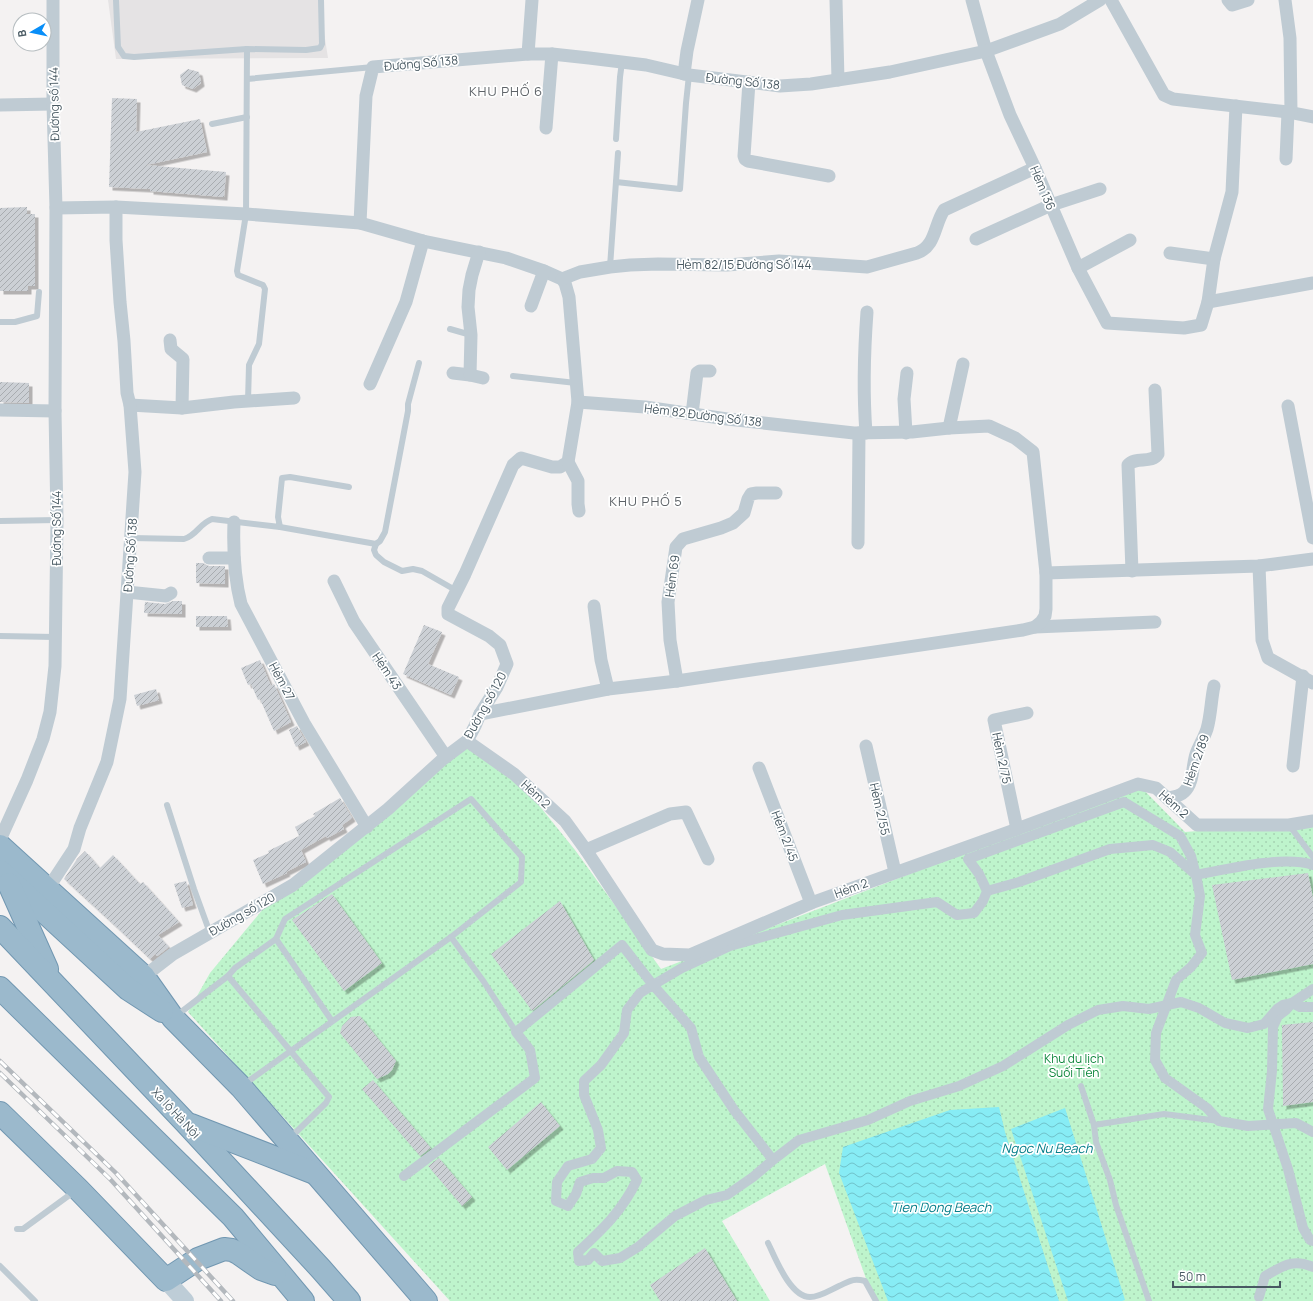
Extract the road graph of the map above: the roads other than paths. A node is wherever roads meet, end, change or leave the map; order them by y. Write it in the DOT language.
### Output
graph roads {
  1 [pos="53,0"];
  2 [pos="116,0"];
  3 [pos="321,0"];
  4 [pos="532,0"];
  5 [pos="698,0"];
  6 [pos="836,0"];
  7 [pos="972,0"];
  8 [pos="1100,0"];
  9 [pos="1111,0"];
  10 [pos="1228,0"];
  11 [pos="1248,0"];
  12 [pos="1285,0"];
  13 [pos="246,50"];
  14 [pos="986,51"];
  15 [pos="528,54"];
  16 [pos="552,54"];
  17 [pos="622,62"];
  18 [pos="373,67"];
  19 [pos="687,75"];
  20 [pos="247,79"];
  21 [pos="838,80"];
  22 [pos="749,82"];
  23 [pos="53,104"];
  24 [pos="0,105"];
  25 [pos="1236,106"];
  26 [pos="1290,112"];
  27 [pos="247,117"];
  28 [pos="1313,117"];
  29 [pos="212,124"];
  30 [pos="546,128"];
  31 [pos="616,139"];
  32 [pos="618,153"];
  33 [pos="1286,159"];
  34 [pos="1035,168"];
  35 [pos="829,176"];
  36 [pos="616,182"];
  37 [pos="1100,189"];
  38 [pos="116,206"];
  39 [pos="1050,206"];
  40 [pos="56,208"];
  41 [pos="246,214"];
  42 [pos="360,224"];
  43 [pos="976,240"];
  44 [pos="1130,240"];
  45 [pos="423,242"];
  46 [pos="479,252"];
  47 [pos="1170,253"];
  48 [pos="1214,259"];
  49 [pos="610,267"];
  50 [pos="1078,268"];
  51 [pos="544,271"];
  52 [pos="562,280"];
  53 [pos="1313,283"];
  54 [pos="39,292"];
  55 [pos="1208,302"];
  56 [pos="531,306"];
  57 [pos="867,312"];
  58 [pos="0,322"];
  59 [pos="450,329"];
  60 [pos="472,335"];
  61 [pos="170,340"];
  62 [pos="419,363"];
  63 [pos="963,364"];
  64 [pos="710,370"];
  65 [pos="453,372"];
  66 [pos="907,373"];
  67 [pos="470,375"];
  68 [pos="513,376"];
  69 [pos="483,378"];
  70 [pos="576,383"];
  71 [pos="370,384"];
  72 [pos="1155,390"];
  73 [pos="294,398"];
  74 [pos="248,401"];
  75 [pos="578,402"];
  76 [pos="130,406"];
  77 [pos="1288,406"];
  78 [pos="182,408"];
  79 [pos="0,410"];
  80 [pos="55,411"];
  81 [pos="692,414"];
  82 [pos="949,428"];
  83 [pos="906,432"];
  84 [pos="862,433"];
  85 [pos="568,462"];
  86 [pos="349,487"];
  87 [pos="776,493"];
  88 [pos="579,511"];
  89 [pos="57,520"];
  90 [pos="0,521"];
  91 [pos="234,522"];
  92 [pos="280,527"];
  93 [pos="131,538"];
  94 [pos="1313,538"];
  95 [pos="858,543"];
  96 [pos="376,544"];
  97 [pos="209,558"];
  98 [pos="234,558"];
  99 [pos="1313,559"];
  100 [pos="1259,566"];
  101 [pos="1132,571"];
  102 [pos="1046,573"];
  103 [pos="334,581"];
  104 [pos="457,591"];
  105 [pos="127,592"];
  106 [pos="171,593"];
  107 [pos="594,606"];
  108 [pos="1155,622"];
  109 [pos="1035,627"];
  110 [pos="0,636"];
  111 [pos="55,637"];
  112 [pos="1308,680"];
  113 [pos="677,681"];
  114 [pos="1214,686"];
  115 [pos="608,689"];
  116 [pos="1027,713"];
  117 [pos="480,714"];
  118 [pos="467,740"];
  119 [pos="866,746"];
  120 [pos="446,757"];
  121 [pos="1293,766"];
  122 [pos="759,768"];
  123 [pos="1167,798"];
  124 [pos="167,805"];
  125 [pos="1313,821"];
  126 [pos="1290,825"];
  127 [pos="367,827"];
  128 [pos="1018,829"];
  129 [pos="0,837"];
  130 [pos="0,846"];
  131 [pos="586,850"];
  132 [pos="1313,857"];
  133 [pos="708,859"];
  134 [pos="1313,866"];
  135 [pos="895,872"];
  136 [pos="3,873"];
  137 [pos="1196,875"];
  138 [pos="987,890"];
  139 [pos="42,897"];
  140 [pos="811,903"];
  141 [pos="0,927"];
  142 [pos="210,933"];
  143 [pos="451,937"];
  144 [pos="276,939"];
  145 [pos="228,976"];
  146 [pos="136,983"];
  147 [pos="54,985"];
  148 [pos="653,985"];
  149 [pos="0,988"];
  150 [pos="1313,989"];
  151 [pos="0,1003"];
  152 [pos="1292,1003"];
  153 [pos="1166,1006"];
  154 [pos="1313,1007"];
  155 [pos="29,1017"];
  156 [pos="173,1018"];
  157 [pos="332,1021"];
  158 [pos="516,1032"];
  159 [pos="291,1051"];
  160 [pos="1081,1086"];
  161 [pos="240,1087"];
  162 [pos="0,1113"];
  163 [pos="1219,1121"];
  164 [pos="186,1123"];
  165 [pos="1094,1125"];
  166 [pos="1274,1125"];
  167 [pos="1313,1132"];
  168 [pos="287,1141"];
  169 [pos="773,1160"];
  170 [pos="314,1173"];
  171 [pos="404,1176"];
  172 [pos="78,1189"];
  173 [pos="17,1229"];
  174 [pos="1313,1241"];
  175 [pos="768,1242"];
  176 [pos="0,1266"];
  177 [pos="1313,1266"];
  178 [pos="282,1276"];
  179 [pos="166,1280"];
  180 [pos="1259,1297"];
  181 [pos="35,1301"];
  182 [pos="185,1301"];
  183 [pos="304,1301"];
  184 [pos="349,1301"];
  185 [pos="426,1301"];
  186 [pos="876,1301"];
  187 [pos="1149,1301"];
  1 -- 23 [label="street, Đường số 144"];
  2 -- 13 [label="lane"];
  3 -- 13 [label="lane"];
  4 -- 15 [label="street"];
  5 -- 19 [label="street"];
  6 -- 21 [label="street"];
  7 -- 14 [label="street, Hẻm 136"];
  8 -- 14 [label="street, Đường Số 138"];
  9 -- 25 [label="street"];
  10 -- 11 [label="street"];
  12 -- 26 [label="street"];
  13 -- 20 [label="lane"];
  14 -- 21 [label="street, Đường Số 138"];
  14 -- 34 [label="street, Hẻm 136"];
  15 -- 16 [label="street, Đường Số 138"];
  15 -- 18 [label="street, Đường Số 138"];
  16 -- 17 [label="street, Đường Số 138"];
  16 -- 30 [label="street"];
  17 -- 19 [label="street, Đường Số 138"];
  17 -- 31 [label="lane"];
  18 -- 20 [label="lane, Đường Số 138"];
  18 -- 42 [label="street, Đường Số 138"];
  19 -- 22 [label="street, Đường Số 138"];
  19 -- 36 [label="lane"];
  20 -- 27 [label="lane"];
  21 -- 22 [label="street, Đường Số 138"];
  22 -- 35 [label="street"];
  23 -- 24 [label="street"];
  23 -- 40 [label="street, Đường số 144"];
  25 -- 26 [label="street"];
  25 -- 48 [label="street"];
  26 -- 28 [label="street"];
  26 -- 33 [label="street"];
  27 -- 29 [label="lane"];
  27 -- 41 [label="lane"];
  32 -- 36 [label="lane"];
  34 -- 39 [label="street, Hẻm 136"];
  34 -- 49 [label="street, Hẻm 82/15 Đường Số 144"];
  36 -- 49 [label="lane"];
  37 -- 39 [label="street"];
  38 -- 40 [label="street"];
  38 -- 41 [label="street"];
  38 -- 76 [label="street, Đường Số 138"];
  39 -- 43 [label="street"];
  39 -- 50 [label="street, Hẻm 136"];
  40 -- 80 [label="street, Đường Số 144"];
  41 -- 42 [label="street"];
  41 -- 74 [label="lane"];
  42 -- 45 [label="street"];
  44 -- 50 [label="street"];
  45 -- 46 [label="street"];
  45 -- 71 [label="street"];
  46 -- 51 [label="street"];
  46 -- 60 [label="street"];
  47 -- 48 [label="street"];
  48 -- 55 [label="street"];
  49 -- 52 [label="street, Hẻm 82/15 Đường Số 144"];
  50 -- 55 [label="street, Hẻm 136"];
  51 -- 52 [label="street"];
  51 -- 56 [label="street"];
  52 -- 70 [label="street"];
  53 -- 55 [label="street"];
  54 -- 58 [label="lane"];
  57 -- 84 [label="street"];
  59 -- 60 [label="lane"];
  60 -- 67 [label="street"];
  61 -- 78 [label="street"];
  62 -- 96 [label="lane"];
  63 -- 82 [label="street"];
  64 -- 81 [label="street"];
  65 -- 67 [label="street"];
  66 -- 83 [label="street"];
  67 -- 69 [label="street"];
  68 -- 70 [label="lane"];
  70 -- 75 [label="street"];
  72 -- 101 [label="street"];
  73 -- 74 [label="street"];
  74 -- 78 [label="street"];
  75 -- 81 [label="street, Hẻm 82 Đường Số 138"];
  75 -- 85 [label="street"];
  76 -- 78 [label="street"];
  76 -- 93 [label="street, Đường Số 138"];
  77 -- 94 [label="street"];
  79 -- 80 [label="street"];
  80 -- 89 [label="street, Đường Số 144"];
  81 -- 84 [label="street, Hẻm 82 Đường Số 138"];
  82 -- 83 [label="street, Hẻm 82 Đường Số 138"];
  82 -- 102 [label="street, Hẻm 82 Đường Số 138"];
  83 -- 84 [label="street, Hẻm 82 Đường Số 138"];
  84 -- 95 [label="street"];
  85 -- 88 [label="street"];
  85 -- 104 [label="street, Đường số 120"];
  86 -- 92 [label="lane"];
  87 -- 113 [label="street, Hẻm 69"];
  89 -- 90 [label="lane"];
  89 -- 111 [label="street, Đường Số 144"];
  91 -- 92 [label="lane"];
  91 -- 93 [label="lane"];
  91 -- 98 [label="street, Hẻm 27"];
  92 -- 96 [label="lane"];
  93 -- 105 [label="street, Đường Số 138"];
  96 -- 104 [label="lane"];
  97 -- 98 [label="street"];
  98 -- 127 [label="street, Hẻm 27"];
  99 -- 100 [label="street"];
  100 -- 101 [label="street"];
  100 -- 112 [label="street"];
  101 -- 102 [label="street"];
  102 -- 109 [label="street, Hẻm 82 Đường Số 138"];
  103 -- 120 [label="street, Hẻm 43"];
  104 -- 117 [label="street, Đường số 120"];
  105 -- 106 [label="street"];
  105 -- 139 [label="street, Đường Số 138"];
  107 -- 115 [label="street"];
  108 -- 109 [label="street"];
  109 -- 113 [label="street"];
  110 -- 111 [label="lane"];
  111 -- 129 [label="street, Đường Số 144"];
  112 -- 121 [label="street"];
  113 -- 115 [label="street"];
  114 -- 123 [label="street, Hẻm 2/89"];
  115 -- 117 [label="street"];
  116 -- 128 [label="street, Hẻm 2/75"];
  117 -- 118 [label="street, Đường số 120"];
  118 -- 120 [label="street, Đường số 120"];
  118 -- 131 [label="street, Hẻm 2"];
  119 -- 135 [label="street, Hẻm 2/55"];
  120 -- 127 [label="street, Đường số 120"];
  122 -- 140 [label="street, Hẻm 2/45"];
  123 -- 126 [label="street, Hẻm 2"];
  123 -- 128 [label="street, Hẻm 2"];
  124 -- 142 [label="lane"];
  125 -- 126 [label="street, Hẻm 2"];
  126 -- 132 [label="lane"];
  127 -- 142 [label="street, Đường số 120"];
  128 -- 135 [label="street, Hẻm 2"];
  130 -- 139 [label="highway"];
  131 -- 133 [label="street"];
  131 -- 140 [label="street, Hẻm 2"];
  134 -- 137 [label="street"];
  135 -- 140 [label="street, Hẻm 2"];
  136 -- 139 [label="highway"];
  136 -- 147 [label="highway"];
  137 -- 138 [label="street"];
  137 -- 138 [label="street"];
  137 -- 153 [label="street"];
  138 -- 148 [label="street"];
  139 -- 146 [label="highway"];
  141 -- 147 [label="highway, Xa lộ Hà Nội"];
  142 -- 146 [label="street, Đường số 120"];
  143 -- 144 [label="lane"];
  143 -- 157 [label="lane"];
  143 -- 158 [label="lane"];
  144 -- 145 [label="lane"];
  144 -- 157 [label="lane"];
  145 -- 156 [label="lane"];
  145 -- 159 [label="lane"];
  146 -- 156 [label="highway"];
  147 -- 164 [label="highway, Xa lộ Hà Nội"];
  148 -- 158 [label="street"];
  148 -- 169 [label="street"];
  148 -- 169 [label="street"];
  149 -- 155 [label="highway"];
  150 -- 152 [label="street"];
  151 -- 155 [label="highway"];
  152 -- 153 [label="street"];
  152 -- 154 [label="street"];
  152 -- 166 [label="street"];
  153 -- 163 [label="street"];
  153 -- 169 [label="street"];
  155 -- 178 [label="highway"];
  156 -- 161 [label="highway"];
  157 -- 159 [label="lane"];
  158 -- 171 [label="street"];
  159 -- 161 [label="lane"];
  159 -- 168 [label="lane"];
  160 -- 165 [label="lane"];
  161 -- 168 [label="highway"];
  162 -- 172 [label="highway"];
  163 -- 165 [label="lane"];
  163 -- 166 [label="street"];
  164 -- 170 [label="highway"];
  164 -- 184 [label="highway, Xa lộ Hà Nội"];
  165 -- 187 [label="lane"];
  166 -- 167 [label="street"];
  166 -- 174 [label="street"];
  168 -- 170 [label="highway"];
  170 -- 185 [label="highway"];
  172 -- 173 [label="lane"];
  172 -- 179 [label="highway"];
  175 -- 186 [label="lane"];
  176 -- 181 [label="lane"];
  177 -- 180 [label="street"];
  178 -- 179 [label="highway"];
  178 -- 183 [label="highway"];
  179 -- 182 [label="main road"];
}
